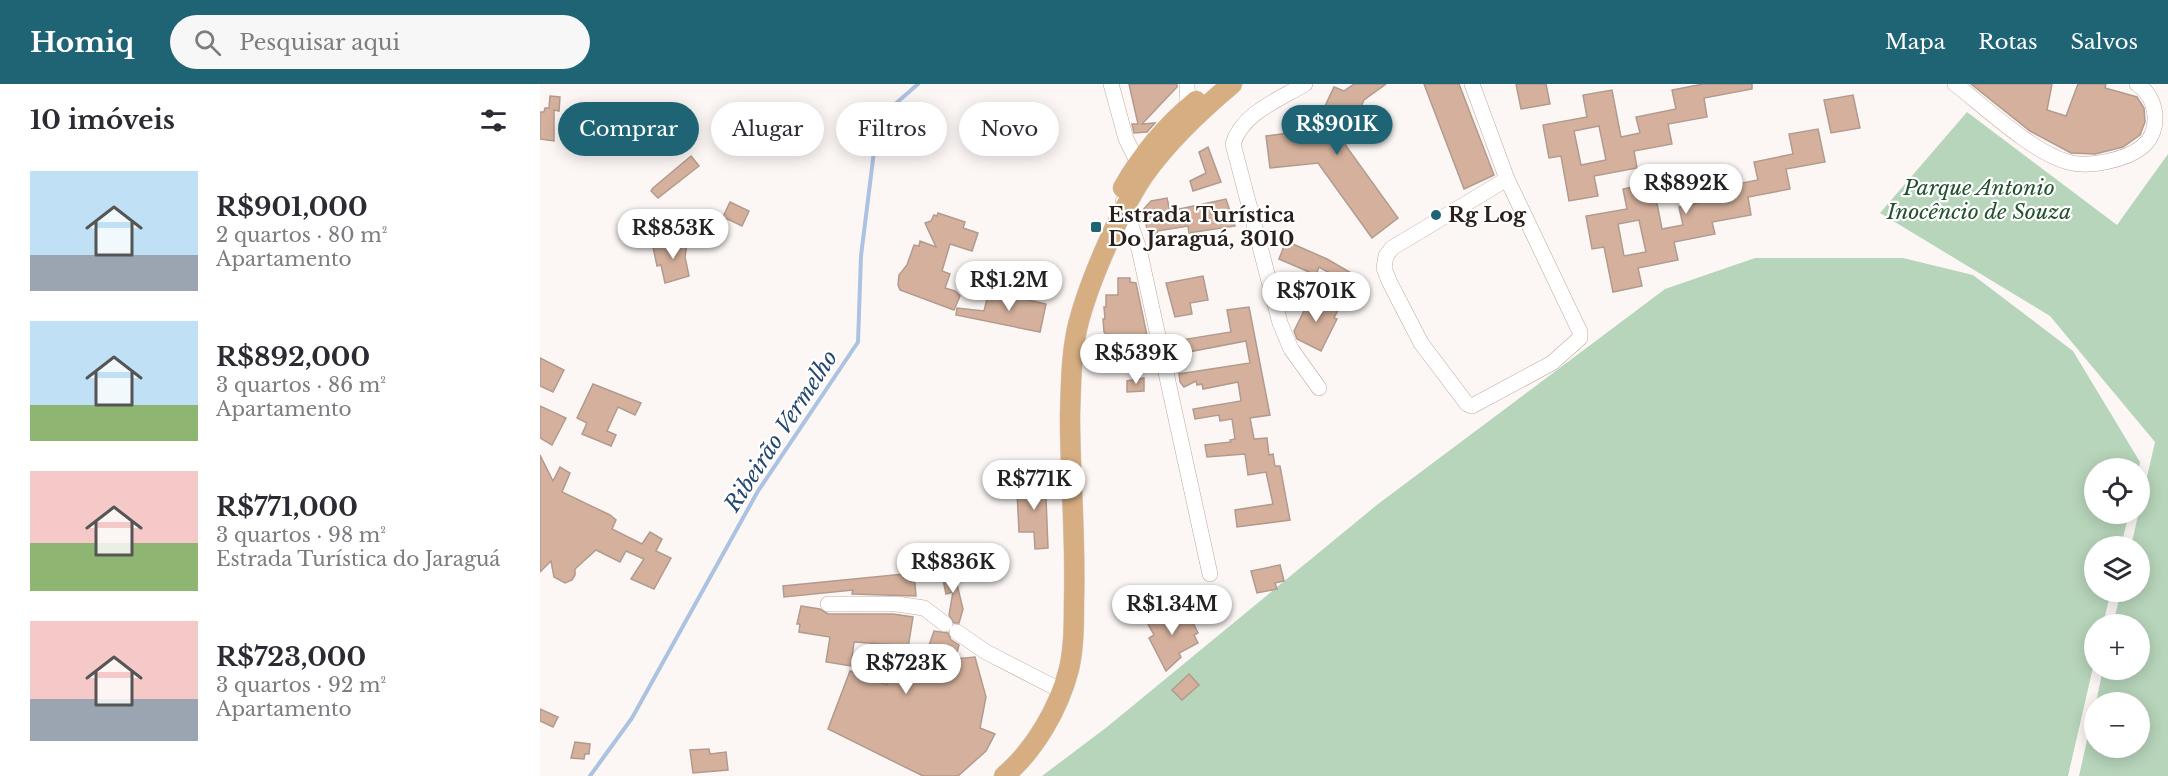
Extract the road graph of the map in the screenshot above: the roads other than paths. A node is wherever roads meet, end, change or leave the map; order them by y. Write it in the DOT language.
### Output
graph roads {
  1 [pos="1111,84"];
  2 [pos="1187,84"];
  3 [pos="1216,84"];
  4 [pos="1232,84"];
  5 [pos="1305,84"];
  6 [pos="1472,84"];
  7 [pos="1955,84"];
  8 [pos="2138,84"];
  9 [pos="1188,107"];
  10 [pos="1141,169"];
  11 [pos="1507,179"];
  12 [pos="1123,202"];
  13 [pos="1319,388"];
  14 [pos="1210,574"];
  15 [pos="828,604"];
  16 [pos="1062,691"];
  17 [pos="1004,776"];
  1 -- 10 [label="street"];
  2 -- 9 [label="street"];
  3 -- 9 [label="main road"];
  4 -- 10 [label="main road"];
  5 -- 13 [label="street"];
  6 -- 11 [label="street"];
  7 -- 8 [label="street"];
  9 -- 10 [label="main road"];
  10 -- 12 [label="main road"];
  11 -- 11 [label="street"];
  12 -- 14 [label="street"];
  12 -- 16 [label="main road"];
  15 -- 16 [label="street"];
  16 -- 17 [label="main road"];
}
